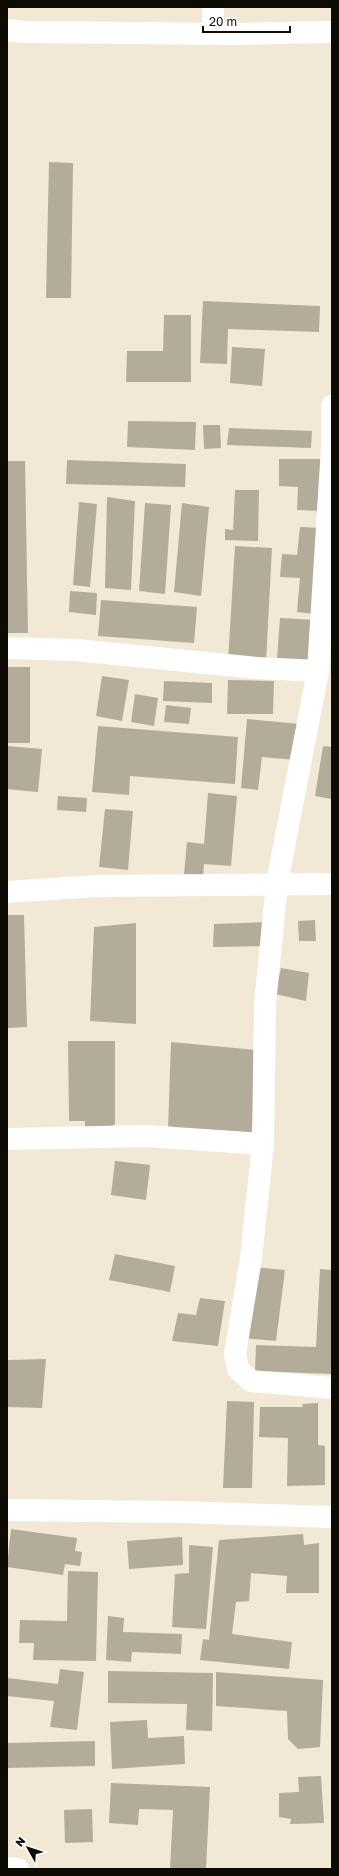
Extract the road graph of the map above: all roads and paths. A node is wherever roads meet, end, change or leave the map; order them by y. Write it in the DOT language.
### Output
graph roads {
  1 [pos="213,7"];
  2 [pos="7,30"];
  3 [pos="332,32"];
  4 [pos="213,33"];
  5 [pos="332,406"];
  6 [pos="7,648"];
  7 [pos="318,671"];
  8 [pos="277,883"];
  9 [pos="332,884"];
  10 [pos="7,892"];
  11 [pos="7,1139"];
  12 [pos="263,1144"];
  13 [pos="332,1388"];
  14 [pos="7,1510"];
  15 [pos="332,1517"];
  16 [pos="7,1868"];
  17 [pos="18,1869"];
  1 -- 4 [label="street"];
  2 -- 4 [label="street"];
  3 -- 4 [label="street"];
  5 -- 7 [label="street"];
  6 -- 7 [label="street"];
  7 -- 8 [label="street"];
  8 -- 9 [label="street"];
  8 -- 10 [label="street"];
  8 -- 12 [label="street"];
  11 -- 12 [label="street"];
  12 -- 13 [label="street"];
  14 -- 15 [label="street"];
  16 -- 17 [label="street"];
}
